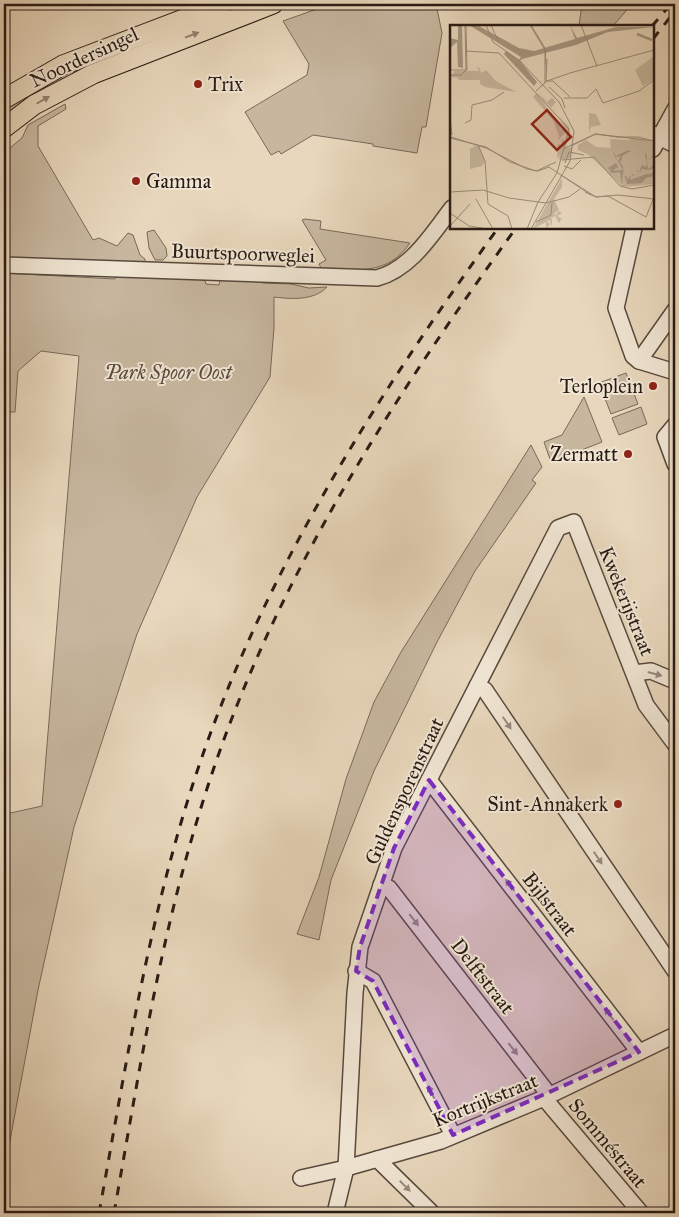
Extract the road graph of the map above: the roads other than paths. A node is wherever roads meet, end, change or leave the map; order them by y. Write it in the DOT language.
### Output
graph roads {
  1 [pos="223,4"];
  2 [pos="273,4"];
  3 [pos="4,99"];
  4 [pos="675,109"];
  5 [pos="4,128"];
  6 [pos="655,140"];
  7 [pos="675,144"];
  8 [pos="450,210"];
  9 [pos="634,229"];
  10 [pos="4,265"];
  11 [pos="675,310"];
  12 [pos="640,361"];
  13 [pos="675,372"];
  14 [pos="675,425"];
  15 [pos="675,464"];
  16 [pos="574,522"];
  17 [pos="634,673"];
  18 [pos="675,681"];
  19 [pos="477,686"];
  20 [pos="675,744"];
  21 [pos="429,780"];
  22 [pos="381,885"];
  23 [pos="356,971"];
  24 [pos="675,971"];
  25 [pos="675,1035"];
  26 [pos="639,1052"];
  27 [pos="547,1097"];
  28 [pos="453,1135"];
  29 [pos="377,1159"];
  30 [pos="346,1168"];
  31 [pos="301,1178"];
  32 [pos="335,1213"];
  33 [pos="432,1213"];
  34 [pos="641,1213"];
  1 -- 3 [label="main road, Noordersingel"];
  5 -- 2 [label="main road, Noordersingel, one-way"];
  4 -- 6 [label="street"];
  6 -- 7 [label="street"];
  8 -- 10 [label="street, Buurtspoorweglei"];
  9 -- 12 [label="street"];
  11 -- 12 [label="street"];
  12 -- 13 [label="street"];
  14 -- 15 [label="street"];
  16 -- 17 [label="street, Kwekerijstraat"];
  16 -- 19 [label="street, Guldensporenstraat"];
  17 -- 18 [label="street, one-way"];
  17 -- 20 [label="street, Kwekerijstraat"];
  19 -- 21 [label="street, Guldensporenstraat"];
  19 -- 24 [label="street, one-way"];
  21 -- 22 [label="street, Guldensporenstraat"];
  26 -- 21 [label="street, Bijlstraat, one-way"];
  22 -- 23 [label="street, Guldensporenstraat"];
  22 -- 27 [label="street, Delftstraat, one-way"];
  28 -- 23 [label="street, one-way"];
  23 -- 30 [label="street, Guldensporenstraat"];
  25 -- 26 [label="street, Kortrijkstraat"];
  26 -- 27 [label="street, Kortrijkstraat"];
  27 -- 28 [label="street, Kortrijkstraat"];
  27 -- 34 [label="street, Somméstraat"];
  28 -- 29 [label="street, Kortrijkstraat"];
  29 -- 30 [label="street, Kortrijkstraat"];
  29 -- 33 [label="street, one-way"];
  30 -- 31 [label="street, Kortrijkstraat"];
  30 -- 32 [label="street, Guldensporenstraat"];
}
